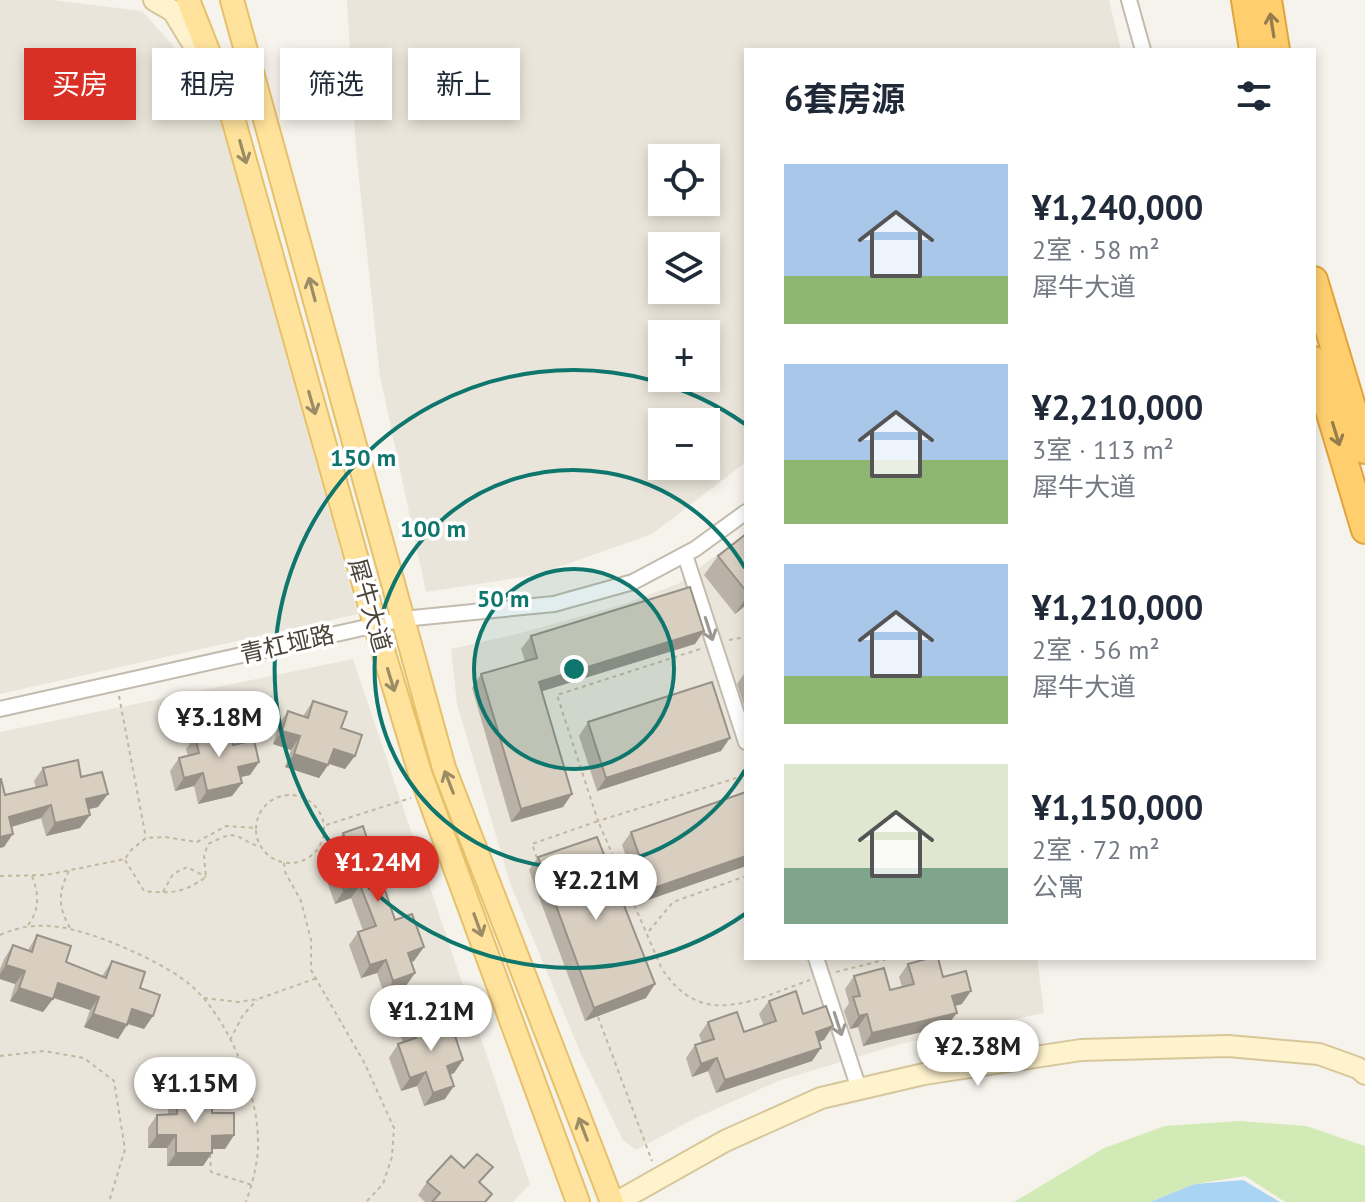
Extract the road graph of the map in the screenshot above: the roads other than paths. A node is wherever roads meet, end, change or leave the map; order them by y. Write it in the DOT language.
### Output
graph roads {
  1 [pos="154,0"];
  2 [pos="188,0"];
  3 [pos="232,0"];
  4 [pos="247,0"];
  5 [pos="1129,0"];
  6 [pos="1245,0"];
  7 [pos="1268,0"];
  8 [pos="195,48"];
  9 [pos="207,48"];
  10 [pos="245,48"];
  11 [pos="247,48"];
  12 [pos="1142,48"];
  13 [pos="1253,48"];
  14 [pos="1276,48"];
  15 [pos="264,116"];
  16 [pos="233,120"];
  17 [pos="1316,287"];
  18 [pos="1316,367"];
  19 [pos="1365,450"];
  20 [pos="744,513"];
  21 [pos="1365,530"];
  22 [pos="685,555"];
  23 [pos="403,619"];
  24 [pos="375,624"];
  25 [pos="0,709"];
  26 [pos="744,736"];
  27 [pos="817,960"];
  28 [pos="1365,1074"];
  29 [pos="859,1089"];
  30 [pos="578,1202"];
  31 [pos="614,1202"];
  1 -- 8 [label="street"];
  2 -- 9 [label="main road, 犀牛大道"];
  3 -- 10 [label="main road, 犀牛大道"];
  4 -- 11 [label="main road"];
  5 -- 12 [label="street"];
  6 -- 13 [label="highway"];
  14 -- 7 [label="highway, one-way"];
  23 -- 15 [label="main road, 犀牛大道, one-way"];
  16 -- 24 [label="main road, 犀牛大道, one-way"];
  17 -- 19 [label="highway"];
  18 -- 21 [label="highway, one-way"];
  20 -- 22 [label="street, 青杠垭路"];
  22 -- 23 [label="street, 青杠垭路"];
  22 -- 26 [label="street, one-way"];
  23 -- 24 [label="street, 青杠垭路"];
  31 -- 23 [label="main road, 犀牛大道, one-way"];
  24 -- 25 [label="street, 青杠垭路"];
  24 -- 30 [label="main road, 犀牛大道, one-way"];
  27 -- 29 [label="street, one-way"];
  28 -- 29 [label="street"];
  29 -- 31 [label="street"];
}
